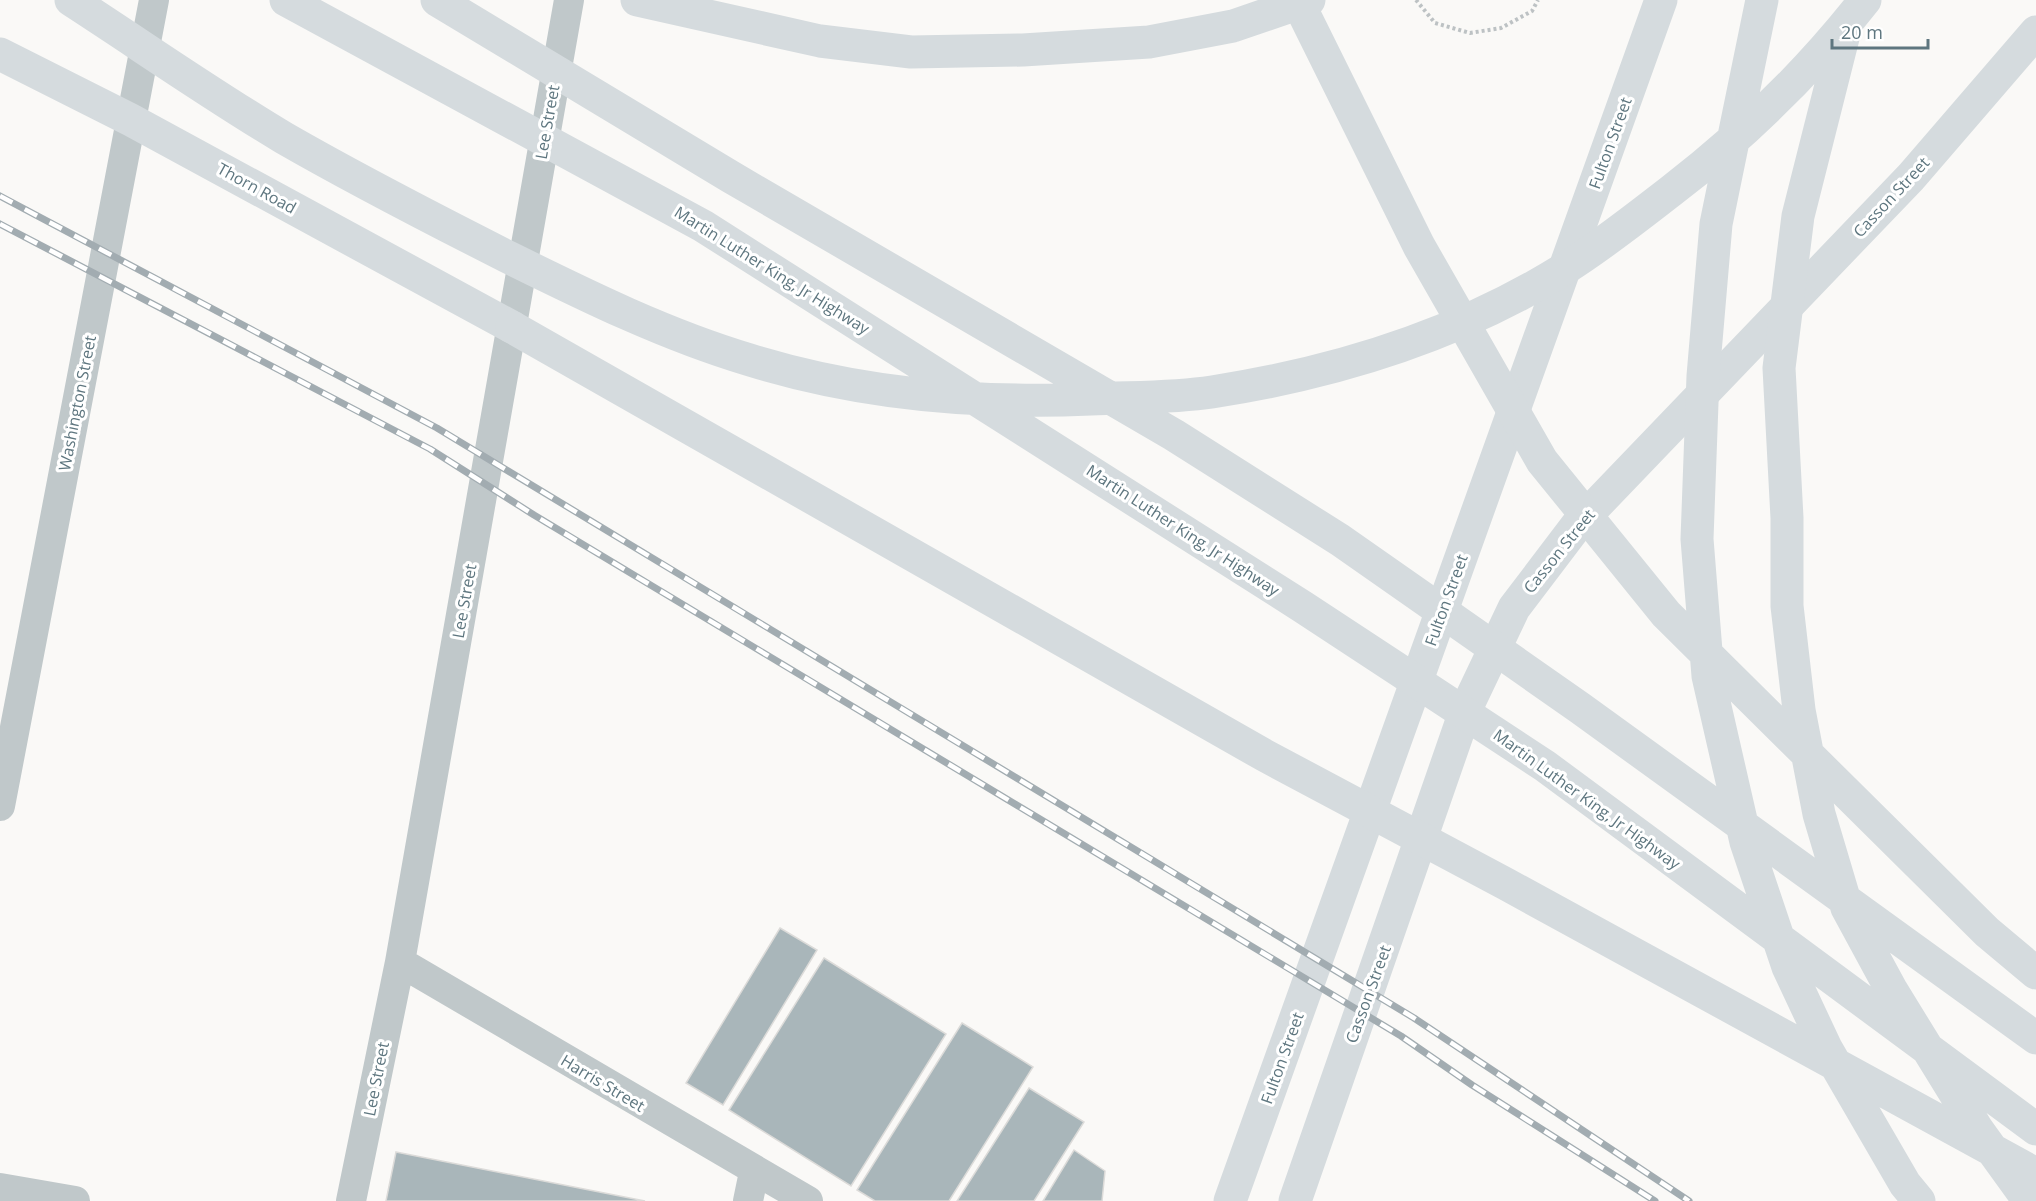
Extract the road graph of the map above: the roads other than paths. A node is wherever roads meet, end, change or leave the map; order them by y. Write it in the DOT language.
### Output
graph roads {
  1 [pos="71,0"];
  2 [pos="153,0"];
  3 [pos="286,0"];
  4 [pos="437,0"];
  5 [pos="568,0"];
  6 [pos="637,0"];
  7 [pos="1297,0"];
  8 [pos="1309,0"];
  9 [pos="1661,0"];
  10 [pos="1762,0"];
  11 [pos="1853,0"];
  12 [pos="1865,0"];
  13 [pos="2036,32"];
  14 [pos="0,54"];
  15 [pos="131,120"];
  16 [pos="512,327"];
  17 [pos="10,700"];
  18 [pos="0,806"];
  19 [pos="400,962"];
  20 [pos="2036,973"];
  21 [pos="2036,1038"];
  22 [pos="2036,1129"];
  23 [pos="754,1172"];
  24 [pos="2036,1174"];
  25 [pos="0,1188"];
  26 [pos="75,1201"];
  27 [pos="351,1201"];
  28 [pos="748,1201"];
  29 [pos="808,1201"];
  30 [pos="1230,1201"];
  31 [pos="1295,1201"];
  32 [pos="1918,1201"];
  33 [pos="2029,1201"];
  1 -- 12 [label="main road"];
  2 -- 15 [label="street, Washington Street"];
  3 -- 22 [label="main road, Martin Luther King, Jr Highway"];
  4 -- 21 [label="main road"];
  5 -- 16 [label="street, Lee Street"];
  6 -- 8 [label="main road"];
  7 -- 20 [label="main road"];
  9 -- 30 [label="main road, Fulton Street"];
  10 -- 32 [label="main road"];
  11 -- 33 [label="main road"];
  13 -- 31 [label="main road, Casson Street"];
  14 -- 15 [label="main road, Thorn Road"];
  15 -- 16 [label="main road, Thorn Road"];
  15 -- 17 [label="street, Washington Street"];
  16 -- 19 [label="street, Lee Street"];
  16 -- 24 [label="main road, Thorn Road"];
  17 -- 18 [label="street, Washington Street"];
  19 -- 23 [label="street, Harris Street"];
  19 -- 27 [label="street, Lee Street"];
  23 -- 28 [label="street"];
  23 -- 29 [label="street, Harris Street"];
  25 -- 26 [label="street"];
}
